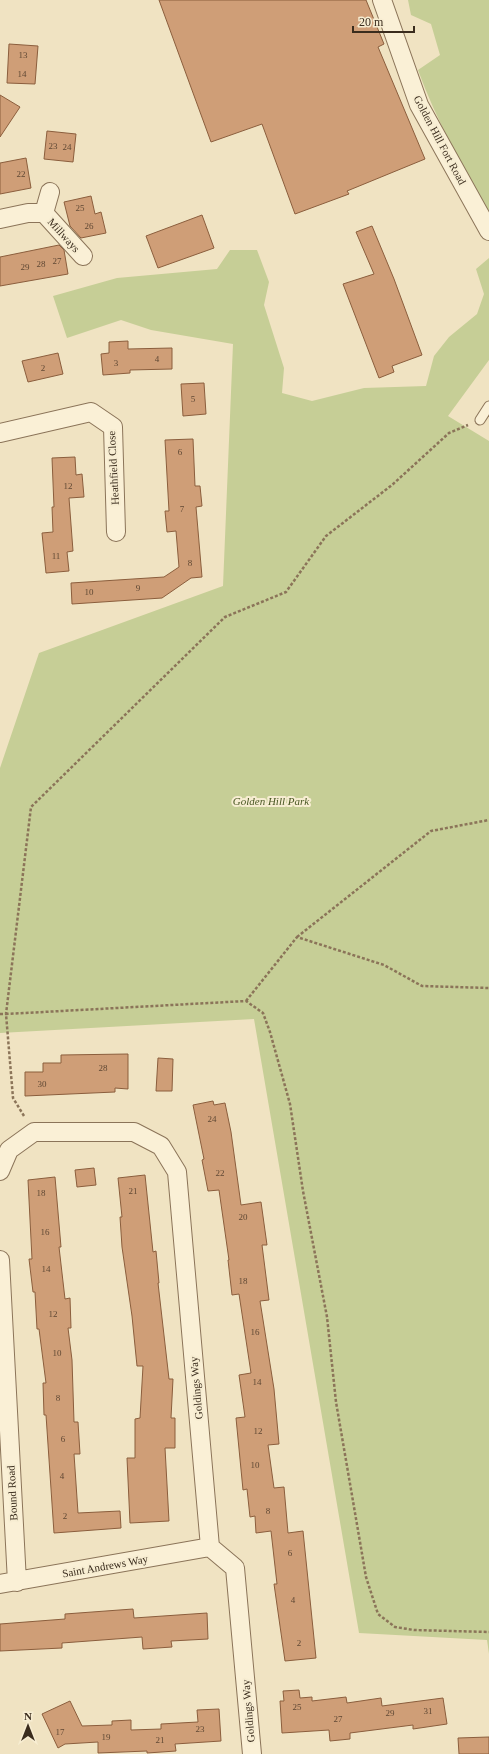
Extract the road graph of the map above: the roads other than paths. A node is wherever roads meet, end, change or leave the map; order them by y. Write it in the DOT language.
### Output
graph roads {
  1 [pos="382,0"];
  2 [pos="50,192"];
  3 [pos="44,213"];
  4 [pos="0,219"];
  5 [pos="489,231"];
  6 [pos="83,256"];
  7 [pos="489,406"];
  8 [pos="480,420"];
  9 [pos="0,433"];
  10 [pos="116,532"];
  11 [pos="0,1171"];
  12 [pos="0,1260"];
  13 [pos="210,1547"];
  14 [pos="8,1583"];
  15 [pos="252,1754"];
  1 -- 5 [label="street, Golden Hill Fort Road"];
  2 -- 3 [label="street, Millways"];
  3 -- 4 [label="street, Millways"];
  3 -- 6 [label="street, Millways"];
  7 -- 8 [label="lane"];
  9 -- 10 [label="street, Heathfield Close"];
  11 -- 13 [label="street, Goldings Way"];
  12 -- 14 [label="street, Bound Road"];
  13 -- 14 [label="street, Saint Andrews Way"];
  13 -- 15 [label="street, Goldings Way"];
}
